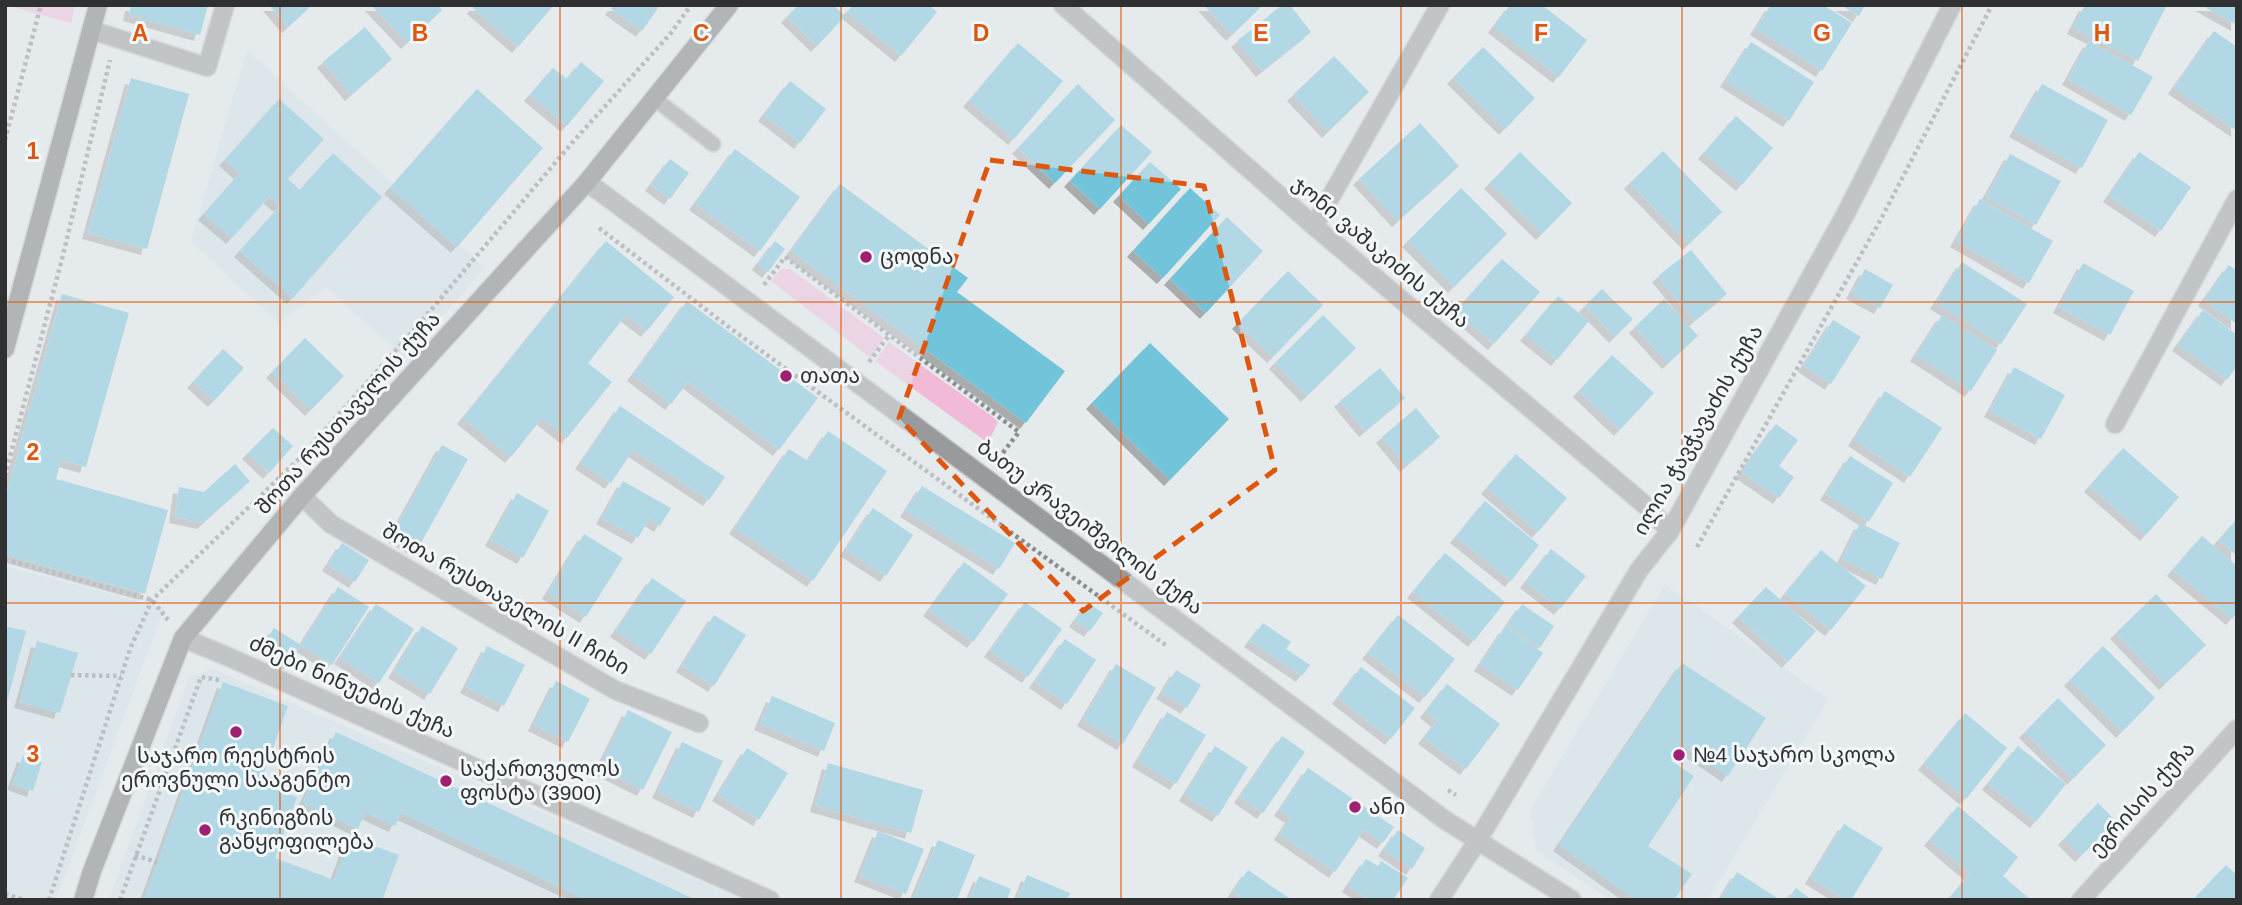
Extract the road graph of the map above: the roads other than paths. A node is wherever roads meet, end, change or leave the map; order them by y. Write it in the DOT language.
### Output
graph roads {
  1 [pos="98,5"];
  2 [pos="226,5"];
  3 [pos="729,5"];
  4 [pos="1063,5"];
  5 [pos="1440,5"];
  6 [pos="1952,5"];
  7 [pos="91,30"];
  8 [pos="655,99"];
  9 [pos="713,144"];
  10 [pos="587,182"];
  11 [pos="2237,199"];
  12 [pos="1314,226"];
  13 [pos="5,349"];
  14 [pos="2115,424"];
  15 [pos="302,496"];
  16 [pos="1670,531"];
  17 [pos="183,638"];
  18 [pos="699,723"];
  19 [pos="2237,729"];
  20 [pos="1478,840"];
  21 [pos="83,900"];
  22 [pos="770,900"];
  23 [pos="1439,900"];
  24 [pos="1572,900"];
  25 [pos="2081,900"];
  1 -- 7 [label="main road"];
  2 -- 7 [label="street"];
  3 -- 8 [label="main road, შოთა რუსთაველის ქუჩა"];
  4 -- 12 [label="street, ჯონი ვაშაკიძის ქუჩა"];
  5 -- 12 [label="street"];
  6 -- 16 [label="street, ილია ჭავჭავაძის ქუჩა"];
  7 -- 13 [label="main road"];
  8 -- 9 [label="lane"];
  8 -- 10 [label="main road, შოთა რუსთაველის ქუჩა"];
  10 -- 15 [label="main road, შოთა რუსთაველის ქუჩა"];
  10 -- 20 [label="street, ბათუ კრავეიშვილის ქუჩა"];
  11 -- 14 [label="street"];
  12 -- 16 [label="street, ჯონი ვაშაკიძის ქუჩა"];
  15 -- 17 [label="main road, შოთა რუსთაველის ქუჩა"];
  15 -- 18 [label="street, შოთა რუსთაველის II ჩიხი"];
  16 -- 20 [label="street, ილია ჭავჭავაძის ქუჩა"];
  17 -- 21 [label="main road, შოთა რუსთაველის ქუჩა"];
  17 -- 22 [label="street, ძმები ნინუების ქუჩა"];
  19 -- 25 [label="street, ეგრისის ქუჩა"];
  20 -- 23 [label="street, ილია ჭავჭავაძის ქუჩა"];
  20 -- 24 [label="street, ბათუ კრავეიშვილის ქუჩა"];
}
